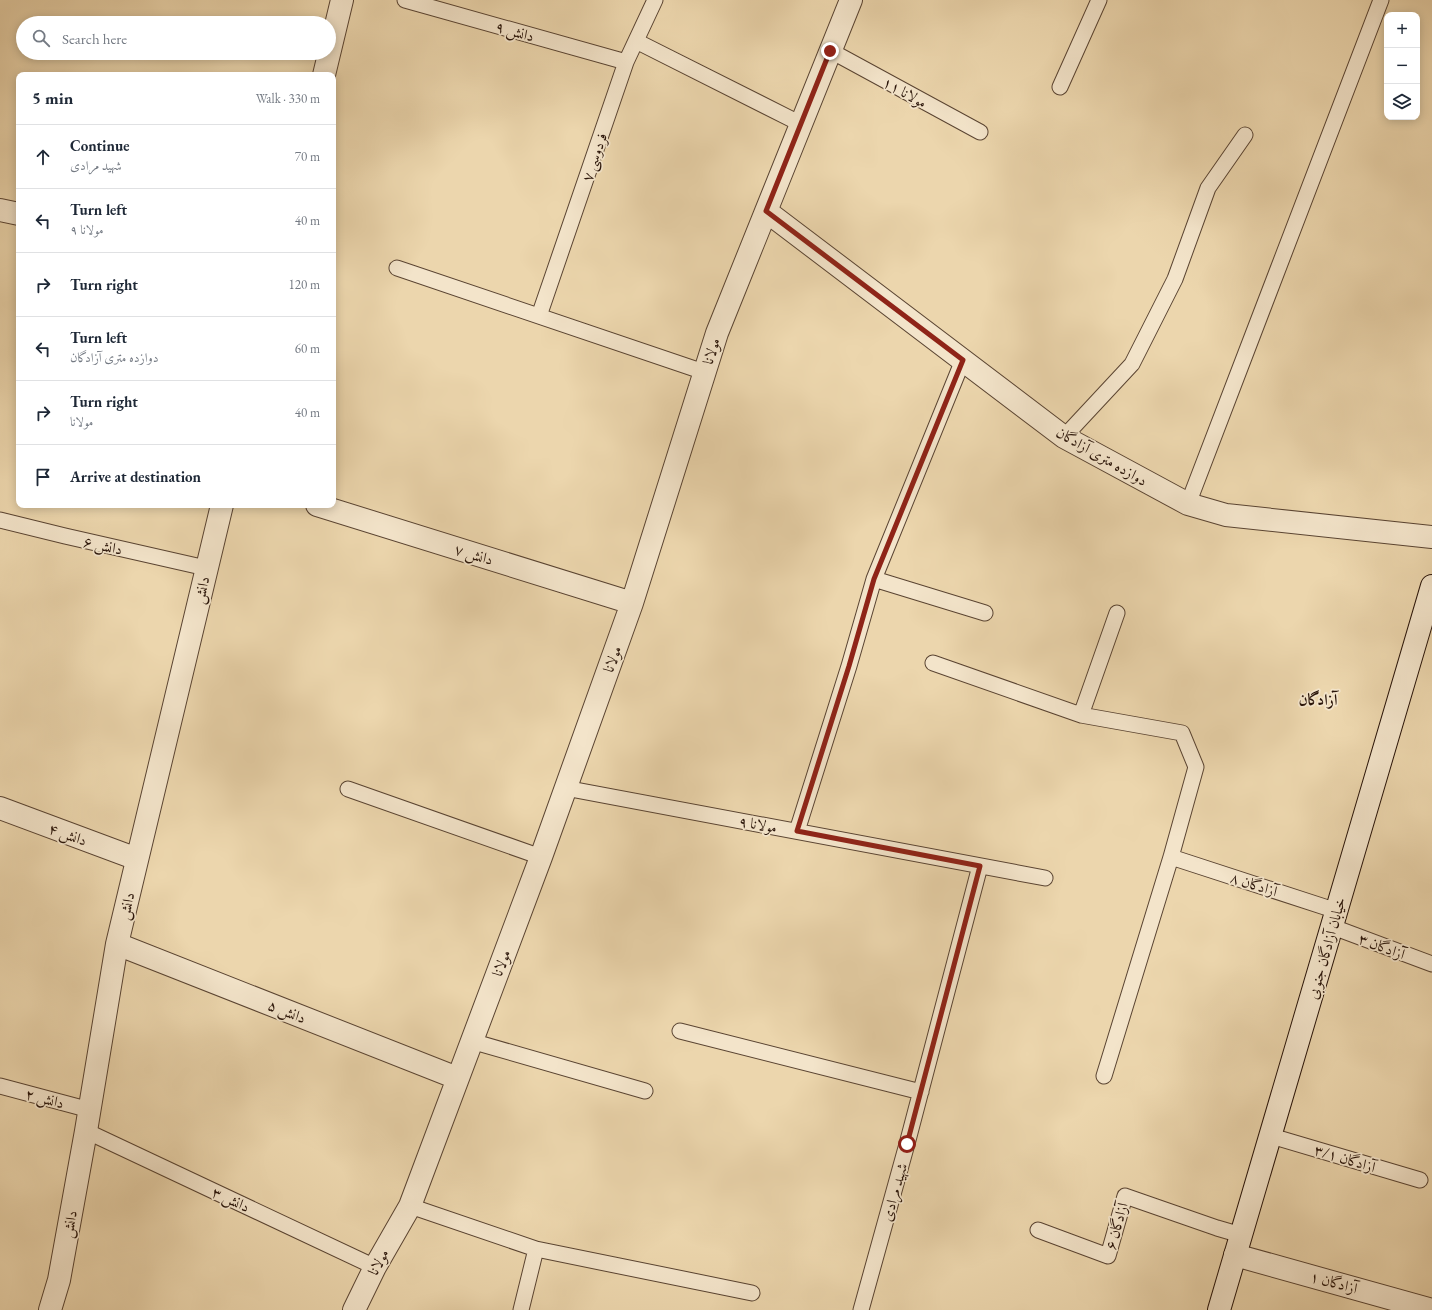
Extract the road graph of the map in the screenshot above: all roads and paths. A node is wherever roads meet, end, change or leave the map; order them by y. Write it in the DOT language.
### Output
graph roads {
  1 [pos="342,0"];
  2 [pos="405,0"];
  3 [pos="655,0"];
  4 [pos="851,0"];
  5 [pos="1099,0"];
  6 [pos="1381,0"];
  7 [pos="336,25"];
  8 [pos="636,40"];
  9 [pos="830,51"];
  10 [pos="328,60"];
  11 [pos="626,62"];
  12 [pos="325,72"];
  13 [pos="1060,87"];
  14 [pos="801,124"];
  15 [pos="980,132"];
  16 [pos="1246,135"];
  17 [pos="0,210"];
  18 [pos="766,211"];
  19 [pos="16,213"];
  20 [pos="397,268"];
  21 [pos="539,316"];
  22 [pos="963,360"];
  23 [pos="704,372"];
  24 [pos="1064,437"];
  25 [pos="1188,504"];
  26 [pos="221,508"];
  27 [pos="327,508"];
  28 [pos="0,520"];
  29 [pos="1432,537"];
  30 [pos="206,568"];
  31 [pos="874,579"];
  32 [pos="1432,586"];
  33 [pos="632,603"];
  34 [pos="985,613"];
  35 [pos="1117,613"];
  36 [pos="933,663"];
  37 [pos="1081,715"];
  38 [pos="565,788"];
  39 [pos="348,789"];
  40 [pos="0,808"];
  41 [pos="797,831"];
  42 [pos="541,857"];
  43 [pos="1171,857"];
  44 [pos="137,859"];
  45 [pos="980,866"];
  46 [pos="1045,878"];
  47 [pos="1335,919"];
  48 [pos="116,944"];
  49 [pos="1432,964"];
  50 [pos="680,1031"];
  51 [pos="471,1041"];
  52 [pos="1104,1076"];
  53 [pos="457,1078"];
  54 [pos="0,1086"];
  55 [pos="645,1091"];
  56 [pos="921,1092"];
  57 [pos="90,1110"];
  58 [pos="86,1131"];
  59 [pos="1271,1136"];
  60 [pos="1420,1180"];
  61 [pos="410,1206"];
  62 [pos="1038,1230"];
  63 [pos="1238,1245"];
  64 [pos="536,1249"];
  65 [pos="375,1267"];
  66 [pos="752,1293"];
  67 [pos="50,1310"];
  68 [pos="354,1310"];
  69 [pos="520,1310"];
  70 [pos="861,1310"];
  71 [pos="1219,1310"];
  72 [pos="1432,1310"];
  1 -- 7 [label="street"];
  2 -- 11 [label="lane, دانش ۹"];
  3 -- 8 [label="lane, فردوسی ۷"];
  4 -- 9 [label="street, مولانا"];
  5 -- 13 [label="lane"];
  6 -- 25 [label="lane"];
  8 -- 11 [label="lane, فردوسی ۷"];
  8 -- 14 [label="lane"];
  9 -- 14 [label="street, مولانا"];
  9 -- 15 [label="lane, مولانا ۱۱"];
  10 -- 12 [label="street"];
  11 -- 21 [label="lane, فردوسی ۷"];
  14 -- 18 [label="street, مولانا"];
  16 -- 24 [label="lane"];
  17 -- 19 [label="street"];
  18 -- 22 [label="street, دوازده متری آزادگان"];
  18 -- 23 [label="street, مولانا"];
  20 -- 21 [label="lane"];
  21 -- 23 [label="lane"];
  22 -- 24 [label="street, دوازده متری آزادگان"];
  22 -- 31 [label="lane"];
  23 -- 33 [label="street, مولانا"];
  24 -- 25 [label="street, دوازده متری آزادگان"];
  25 -- 29 [label="street, دوازده متری آزادگان"];
  26 -- 30 [label="street, دانش"];
  27 -- 33 [label="street, دانش ۷"];
  28 -- 30 [label="lane, دانش ۶"];
  30 -- 44 [label="street, دانش"];
  31 -- 34 [label="lane"];
  31 -- 41 [label="lane"];
  32 -- 47 [label="street, خیابان آزادگان جنوبی"];
  33 -- 38 [label="street, مولانا"];
  35 -- 37 [label="lane"];
  36 -- 37 [label="lane"];
  37 -- 43 [label="lane"];
  38 -- 41 [label="lane, مولانا ۹"];
  38 -- 42 [label="street, مولانا"];
  39 -- 42 [label="lane"];
  40 -- 44 [label="street, دانش ۴"];
  41 -- 45 [label="lane, مولانا ۹"];
  42 -- 51 [label="street, مولانا"];
  43 -- 47 [label="lane, آزادگان ۸"];
  43 -- 52 [label="lane"];
  44 -- 48 [label="street, دانش"];
  45 -- 46 [label="lane, مولانا ۹"];
  45 -- 56 [label="lane, شهید مرادی"];
  47 -- 49 [label="lane, آزادگان ۳"];
  47 -- 59 [label="street, خیابان آزادگان جنوبی"];
  48 -- 53 [label="street, دانش ۵"];
  48 -- 57 [label="street, دانش"];
  50 -- 56 [label="lane"];
  51 -- 53 [label="street, مولانا"];
  51 -- 55 [label="lane"];
  53 -- 61 [label="street, مولانا"];
  54 -- 57 [label="lane, دانش ۲"];
  56 -- 70 [label="lane, شهید مرادی"];
  57 -- 58 [label="street, دانش"];
  58 -- 65 [label="lane, دانش ۳"];
  58 -- 67 [label="street, دانش"];
  59 -- 60 [label="lane, آزادگان ۳/۱"];
  59 -- 63 [label="street, خیابان آزادگان جنوبی"];
  61 -- 64 [label="lane"];
  61 -- 65 [label="street, مولانا"];
  62 -- 63 [label="lane, آزادگان ۶"];
  63 -- 71 [label="street, خیابان آزادگان جنوبی"];
  63 -- 72 [label="street, آزادگان ۱"];
  64 -- 66 [label="lane"];
  64 -- 69 [label="lane"];
  65 -- 68 [label="street, مولانا"];
}
